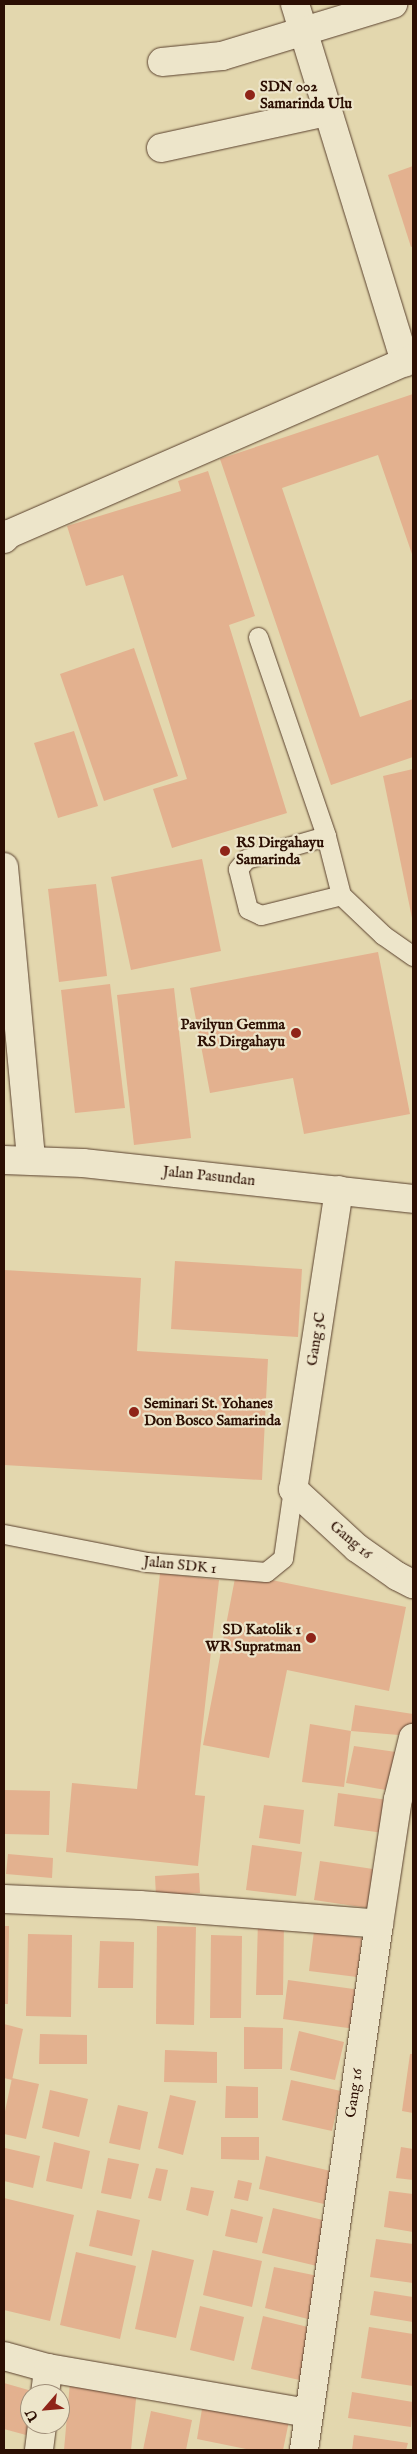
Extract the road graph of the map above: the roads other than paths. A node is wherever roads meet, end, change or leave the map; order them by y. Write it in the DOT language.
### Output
graph roads {
  1 [pos="295,4"];
  2 [pos="393,4"];
  3 [pos="302,33"];
  4 [pos="162,62"];
  5 [pos="326,112"];
  6 [pos="161,148"];
  7 [pos="409,360"];
  8 [pos="4,539"];
  9 [pos="258,636"];
  10 [pos="326,836"];
  11 [pos="4,867"];
  12 [pos="341,895"];
  13 [pos="413,956"];
  14 [pos="31,1159"];
  15 [pos="4,1160"];
  16 [pos="339,1190"];
  17 [pos="413,1199"];
  18 [pos="294,1489"];
  19 [pos="4,1534"];
  20 [pos="413,1584"];
  21 [pos="413,1738"];
  22 [pos="408,1777"];
  23 [pos="4,1899"];
  24 [pos="379,1924"];
  25 [pos="4,2356"];
  26 [pos="46,2381"];
  27 [pos="308,2413"];
  28 [pos="41,2434"];
  29 [pos="39,2450"];
  30 [pos="304,2450"];
  1 -- 3 [label="street"];
  2 -- 3 [label="street"];
  3 -- 4 [label="street"];
  3 -- 5 [label="street"];
  5 -- 6 [label="street"];
  5 -- 7 [label="street"];
  7 -- 8 [label="street"];
  9 -- 10 [label="lane"];
  10 -- 12 [label="lane"];
  10 -- 12 [label="lane"];
  11 -- 14 [label="street"];
  12 -- 13 [label="lane"];
  14 -- 15 [label="street, Jalan Pasundan"];
  14 -- 16 [label="street, Jalan Pasundan"];
  16 -- 17 [label="street, Jalan Pasundan"];
  16 -- 18 [label="street, Gang 3C"];
  18 -- 19 [label="lane, Jalan SDK 1"];
  18 -- 20 [label="street, Gang 16"];
  21 -- 22 [label="street, Gang 16"];
  22 -- 24 [label="street, Gang 16"];
  23 -- 24 [label="street"];
  24 -- 27 [label="street, Gang 16"];
  25 -- 26 [label="street"];
  26 -- 27 [label="street"];
  27 -- 30 [label="street, Gang 16"];
  28 -- 29 [label="street"];
}
